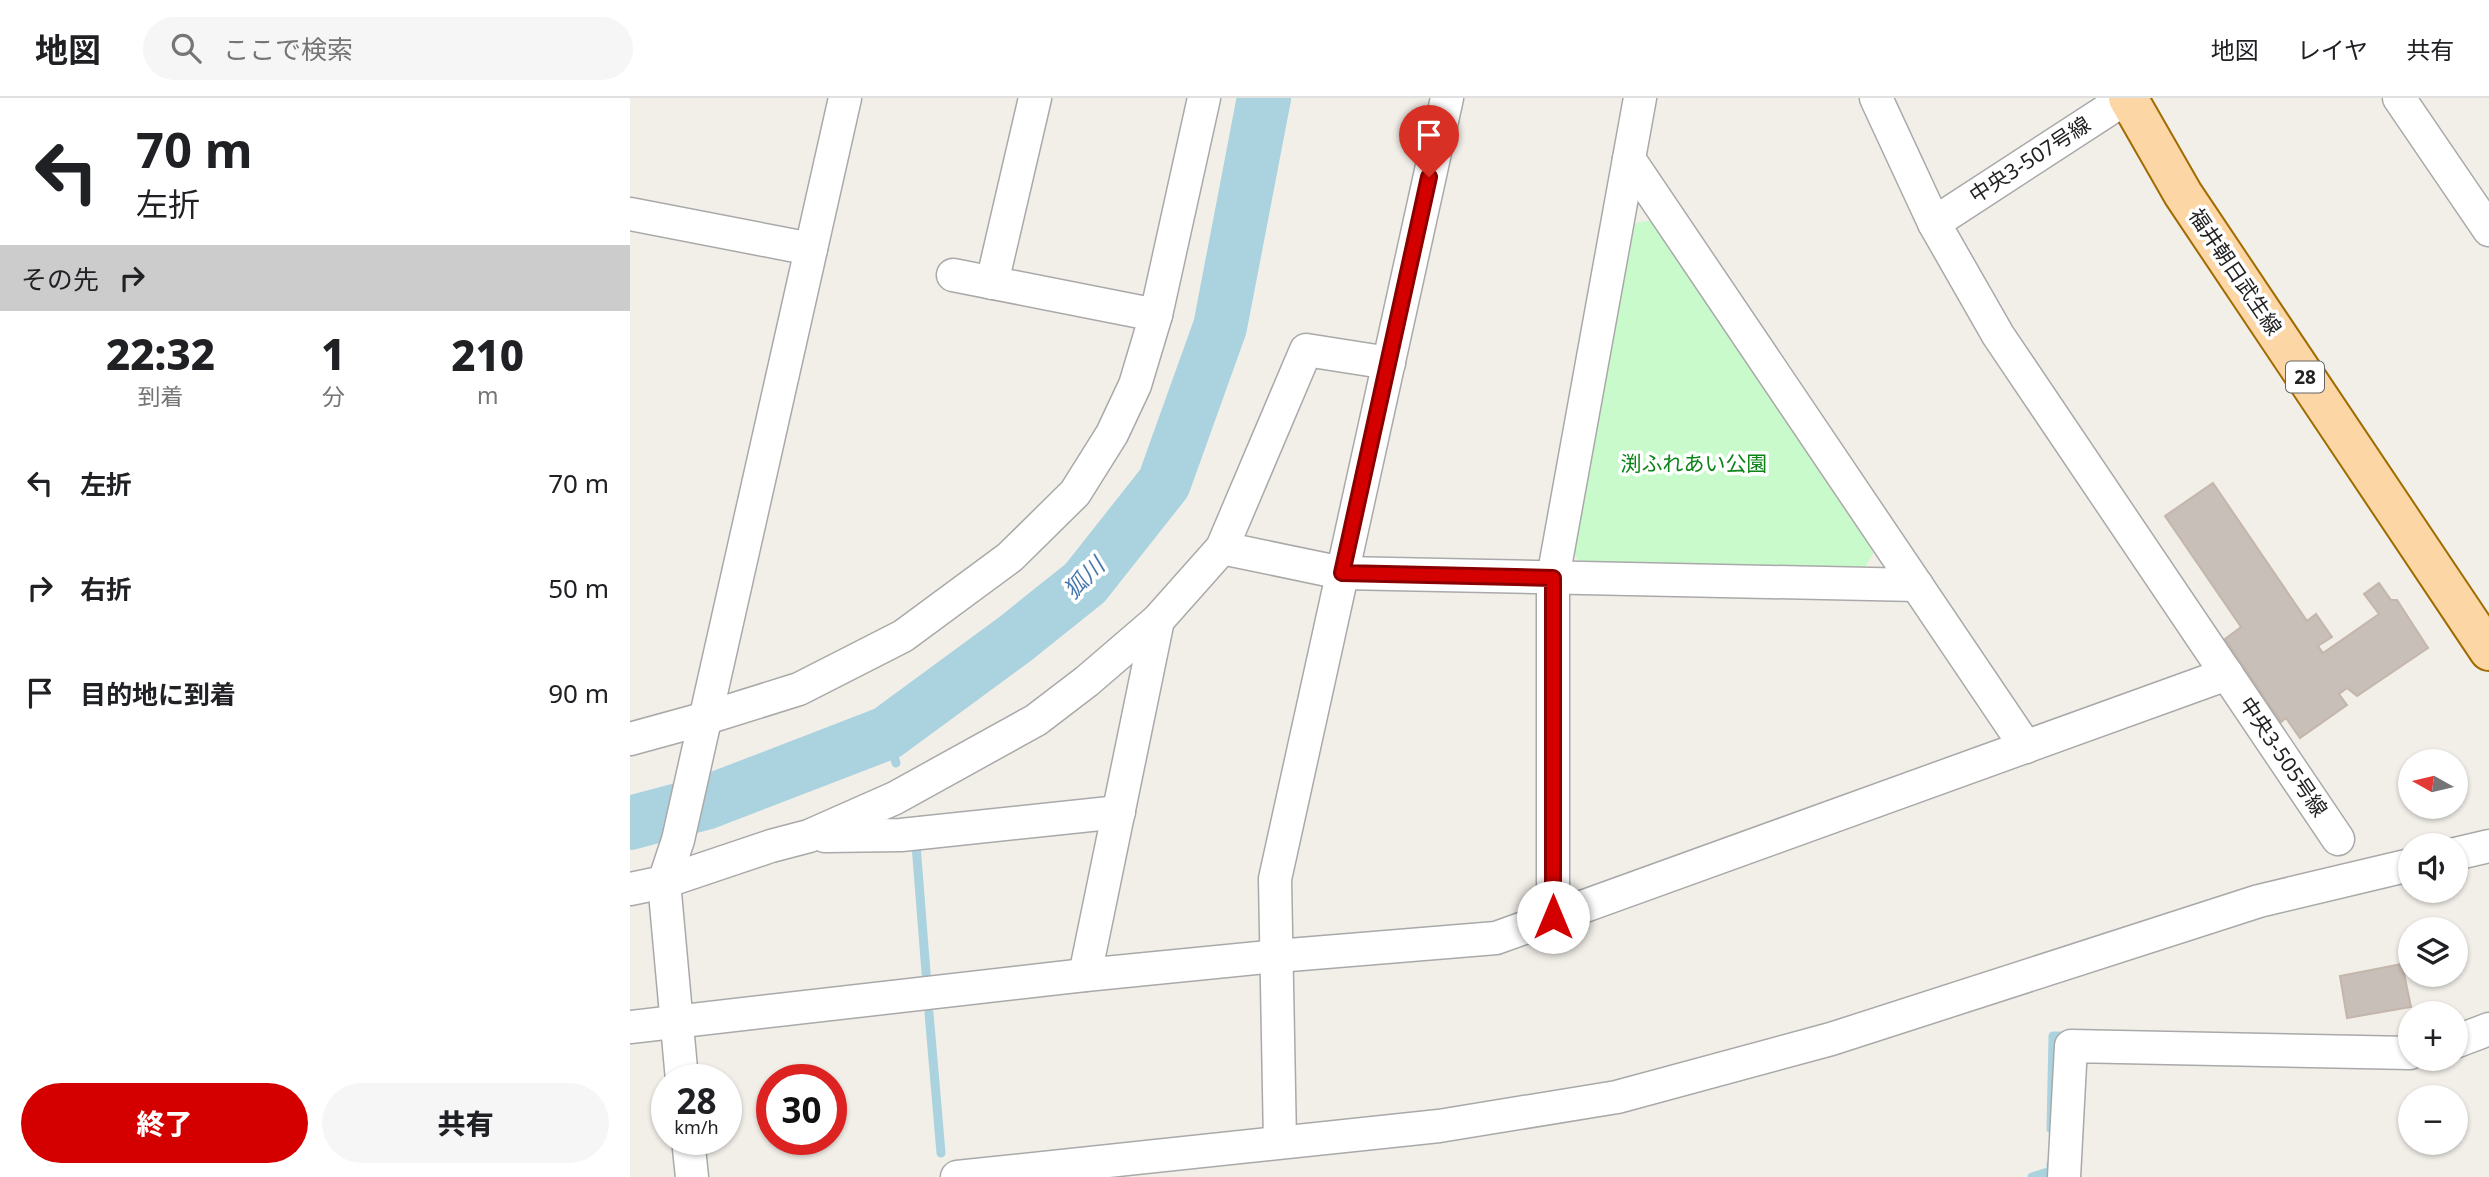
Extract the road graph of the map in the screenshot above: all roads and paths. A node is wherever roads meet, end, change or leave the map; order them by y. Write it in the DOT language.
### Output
graph roads {
  1 [pos="845,98"];
  2 [pos="1035,98"];
  3 [pos="1204,98"];
  4 [pos="1447,98"];
  5 [pos="1640,98"];
  6 [pos="1876,98"];
  7 [pos="2127,98"];
  8 [pos="2399,98"];
  9 [pos="1629,159"];
  10 [pos="630,214"];
  11 [pos="1934,223"];
  12 [pos="2489,230"];
  13 [pos="811,249"];
  14 [pos="953,275"];
  15 [pos="992,283"];
  16 [pos="1156,316"];
  17 [pos="1389,363"];
  18 [pos="1222,548"];
  19 [pos="1342,573"];
  20 [pos="1553,578"];
  21 [pos="1917,585"];
  22 [pos="1158,620"];
  23 [pos="2489,651"];
  24 [pos="2227,674"];
  25 [pos="701,729"];
  26 [pos="630,739"];
  27 [pos="2026,747"];
  28 [pos="1119,812"];
  29 [pos="809,836"];
  30 [pos="2338,839"];
  31 [pos="2489,846"];
  32 [pos="2468,851"];
  33 [pos="2398,868"];
  34 [pos="664,882"];
  35 [pos="630,888"];
  36 [pos="1553,917"];
  37 [pos="1277,956"];
  38 [pos="1085,975"];
  39 [pos="676,1023"];
  40 [pos="630,1027"];
  41 [pos="2489,1029"];
  42 [pos="2468,1037"];
  43 [pos="2398,1053"];
  44 [pos="680,1064"];
  45 [pos="1280,1142"];
  46 [pos="690,1155"];
  47 [pos="692,1177"];
  48 [pos="957,1177"];
  49 [pos="2064,1177"];
  1 -- 13 [label="street"];
  2 -- 15 [label="street"];
  3 -- 16 [label="street"];
  4 -- 17 [label="street"];
  5 -- 9 [label="street"];
  6 -- 11 [label="street, 中央3-505号線"];
  7 -- 11 [label="street, 中央3-507号線"];
  7 -- 23 [label="main road, 福井朝日武生線 / 28"];
  8 -- 12 [label="street"];
  9 -- 20 [label="street"];
  9 -- 21 [label="street"];
  10 -- 13 [label="street"];
  11 -- 24 [label="street, 中央3-505号線"];
  13 -- 25 [label="street"];
  14 -- 15 [label="street"];
  15 -- 16 [label="street"];
  16 -- 25 [label="street"];
  17 -- 18 [label="street"];
  17 -- 19 [label="street"];
  18 -- 19 [label="street"];
  18 -- 22 [label="street"];
  19 -- 20 [label="street"];
  19 -- 37 [label="street"];
  20 -- 21 [label="street"];
  20 -- 36 [label="street"];
  21 -- 27 [label="street"];
  22 -- 28 [label="street"];
  22 -- 29 [label="street"];
  24 -- 27 [label="street"];
  24 -- 30 [label="street, 中央3-505号線"];
  25 -- 26 [label="street"];
  25 -- 34 [label="street"];
  27 -- 36 [label="street"];
  28 -- 29 [label="street"];
  28 -- 38 [label="street"];
  29 -- 34 [label="street"];
  31 -- 32 [label="street"];
  33 -- 45 [label="street"];
  34 -- 35 [label="street"];
  34 -- 39 [label="street"];
  36 -- 37 [label="street"];
  37 -- 38 [label="street"];
  37 -- 45 [label="street"];
  38 -- 39 [label="street"];
  39 -- 40 [label="street"];
  39 -- 44 [label="street"];
  41 -- 42 [label="street"];
  43 -- 49 [label="street"];
  45 -- 48 [label="street"];
  46 -- 47 [label="street"];
}
